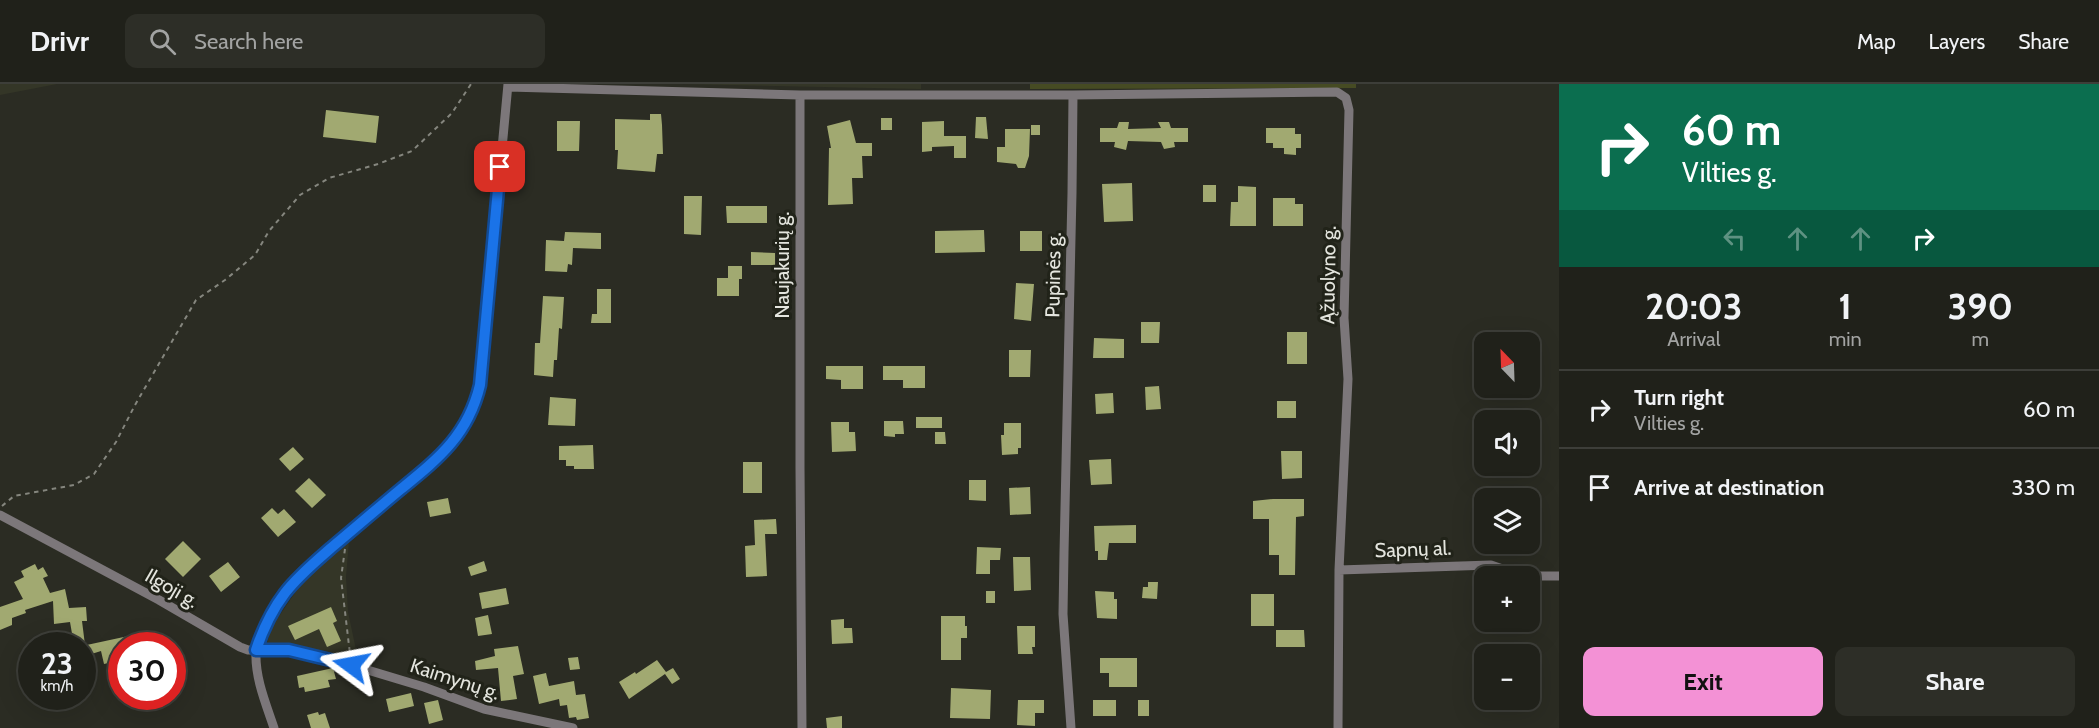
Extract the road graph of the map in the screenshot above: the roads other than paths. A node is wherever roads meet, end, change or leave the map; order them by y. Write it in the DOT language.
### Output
graph roads {
  1 [pos="508,85"];
  2 [pos="927,89"];
  3 [pos="800,95"];
  4 [pos="1072,95"];
  5 [pos="0,515"];
  6 [pos="1494,566"];
  7 [pos="1339,570"];
  8 [pos="1540,576"];
  9 [pos="1559,576"];
  10 [pos="256,650"];
  11 [pos="274,728"];
  12 [pos="573,728"];
  13 [pos="802,728"];
  14 [pos="1071,728"];
  15 [pos="1338,728"];
  1 -- 3 [label="street"];
  1 -- 10 [label="street"];
  2 -- 3 [label="street"];
  2 -- 4 [label="street"];
  3 -- 13 [label="street, Naujakurių g."];
  4 -- 7 [label="street, Ąžuolyno g."];
  4 -- 14 [label="street, Pupinės g."];
  5 -- 10 [label="street, Ilgoji g."];
  6 -- 7 [label="street, Sapnų al."];
  7 -- 15 [label="street, Ąžuolyno g."];
  8 -- 9 [label="street"];
  10 -- 11 [label="street"];
  10 -- 12 [label="street, Kaimynų g."];
}
